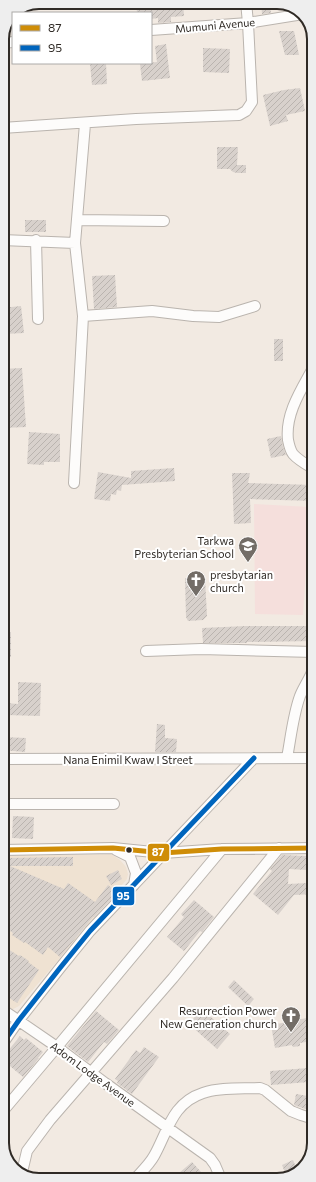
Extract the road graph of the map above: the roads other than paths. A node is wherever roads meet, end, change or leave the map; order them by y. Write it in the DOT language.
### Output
graph roads {
  1 [pos="247,9"];
  2 [pos="296,15"];
  3 [pos="248,23"];
  4 [pos="152,30"];
  5 [pos="85,124"];
  6 [pos="9,128"];
  7 [pos="77,220"];
  8 [pos="164,221"];
  9 [pos="9,240"];
  10 [pos="36,240"];
  11 [pos="75,243"];
  12 [pos="255,306"];
  13 [pos="83,316"];
  14 [pos="38,319"];
  15 [pos="307,381"];
  16 [pos="307,464"];
  17 [pos="74,483"];
  18 [pos="146,651"];
  19 [pos="307,652"];
  20 [pos="307,681"];
  21 [pos="254,758"];
  22 [pos="287,758"];
  23 [pos="307,758"];
  24 [pos="9,759"];
  25 [pos="9,804"];
  26 [pos="114,804"];
  27 [pos="113,848"];
  28 [pos="279,848"];
  29 [pos="307,848"];
  30 [pos="222,849"];
  31 [pos="9,850"];
  32 [pos="163,853"];
  33 [pos="134,885"];
  34 [pos="9,1014"];
  35 [pos="19,1020"];
  36 [pos="9,1034"];
  37 [pos="58,1047"];
  38 [pos="91,1072"];
  39 [pos="9,1104"];
  40 [pos="307,1117"];
  41 [pos="168,1128"];
  42 [pos="23,1168"];
  43 [pos="140,1173"];
  44 [pos="218,1173"];
  1 -- 3 [label="street"];
  2 -- 3 [label="street, Mumuni Avenue"];
  3 -- 4 [label="street, Mumuni Avenue"];
  3 -- 5 [label="street"];
  5 -- 6 [label="street"];
  5 -- 7 [label="street"];
  7 -- 8 [label="street"];
  7 -- 11 [label="street"];
  9 -- 10 [label="street"];
  10 -- 11 [label="street"];
  10 -- 14 [label="street"];
  11 -- 13 [label="street"];
  12 -- 13 [label="street"];
  13 -- 17 [label="street"];
  15 -- 16 [label="street"];
  18 -- 19 [label="street"];
  20 -- 22 [label="street"];
  21 -- 22 [label="street, Nana Enimil Kwaw I Street"];
  21 -- 24 [label="street, Nana Enimil Kwaw I Street"];
  21 -- 32 [label="street"];
  22 -- 23 [label="street, Nana Enimil Kwaw I Street"];
  25 -- 26 [label="street"];
  27 -- 31 [label="street"];
  27 -- 32 [label="street"];
  27 -- 33 [label="street"];
  28 -- 29 [label="street"];
  28 -- 30 [label="street"];
  28 -- 38 [label="street"];
  30 -- 32 [label="street"];
  30 -- 37 [label="street"];
  32 -- 33 [label="street"];
  33 -- 35 [label="street"];
  34 -- 35 [label="street, Adom Lodge Avenue"];
  35 -- 36 [label="street"];
  35 -- 37 [label="street, Adom Lodge Avenue"];
  37 -- 38 [label="street, Adom Lodge Avenue"];
  37 -- 39 [label="street"];
  38 -- 41 [label="street, Adom Lodge Avenue"];
  38 -- 42 [label="street"];
  40 -- 41 [label="street"];
  41 -- 43 [label="street"];
  41 -- 44 [label="street, Adom Lodge Avenue"];
}
